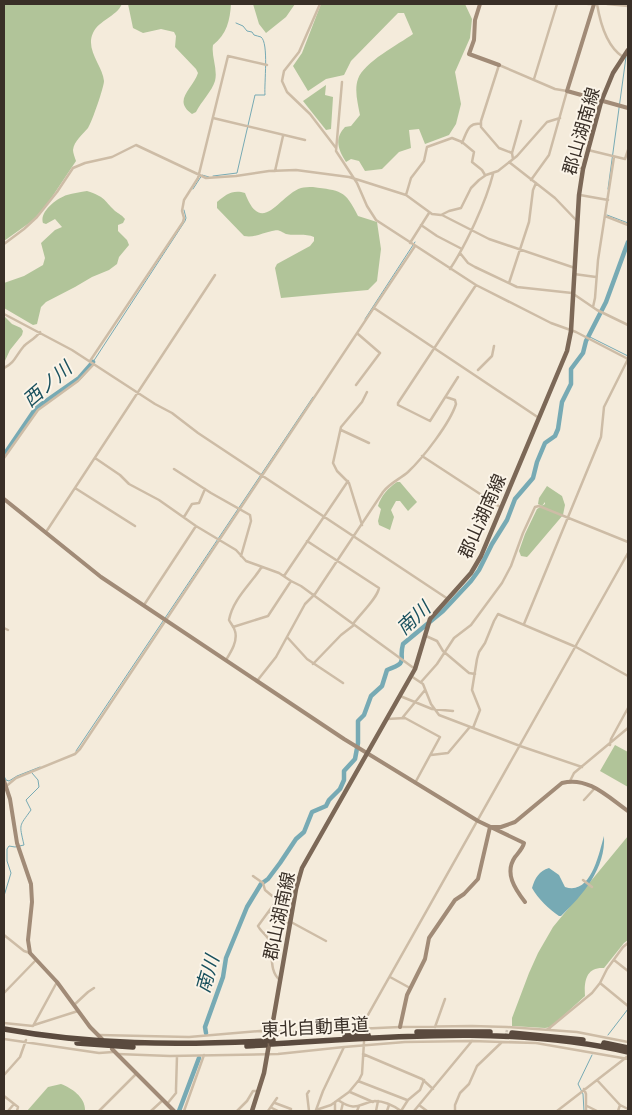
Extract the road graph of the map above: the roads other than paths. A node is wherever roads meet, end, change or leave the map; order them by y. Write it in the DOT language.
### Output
graph roads {
  1 [pos="320,4"];
  2 [pos="480,4"];
  3 [pos="557,4"];
  4 [pos="588,4"];
  5 [pos="595,4"];
  6 [pos="607,4"];
  7 [pos="628,6"];
  8 [pos="628,50"];
  9 [pos="623,58"];
  10 [pos="499,65"];
  11 [pos="267,66"];
  12 [pos="534,79"];
  13 [pos="342,82"];
  14 [pos="568,92"];
  15 [pos="601,102"];
  16 [pos="628,108"];
  17 [pos="212,118"];
  18 [pos="560,118"];
  19 [pos="521,121"];
  20 [pos="481,124"];
  21 [pos="283,135"];
  22 [pos="305,140"];
  23 [pos="462,143"];
  24 [pos="336,148"];
  25 [pos="588,150"];
  26 [pos="628,150"];
  27 [pos="512,153"];
  28 [pos="614,156"];
  29 [pos="513,159"];
  30 [pos="509,162"];
  31 [pos="566,166"];
  32 [pos="583,168"];
  33 [pos="274,171"];
  34 [pos="493,174"];
  35 [pos="199,175"];
  36 [pos="485,176"];
  37 [pos="354,178"];
  38 [pos="530,180"];
  39 [pos="536,183"];
  40 [pos="579,194"];
  41 [pos="406,195"];
  42 [pos="608,200"];
  43 [pos="429,213"];
  44 [pos="442,215"];
  45 [pos="605,216"];
  46 [pos="577,221"];
  47 [pos="421,225"];
  48 [pos="628,225"];
  49 [pos="471,230"];
  50 [pos="410,243"];
  51 [pos="4,244"];
  52 [pos="415,246"];
  53 [pos="462,248"];
  54 [pos="520,250"];
  55 [pos="460,254"];
  56 [pos="574,268"];
  57 [pos="450,269"];
  58 [pos="574,274"];
  59 [pos="215,275"];
  60 [pos="596,277"];
  61 [pos="509,283"];
  62 [pos="476,285"];
  63 [pos="573,294"];
  64 [pos="593,307"];
  65 [pos="374,308"];
  66 [pos="4,314"];
  67 [pos="628,325"];
  68 [pos="571,331"];
  69 [pos="40,332"];
  70 [pos="358,334"];
  71 [pos="494,346"];
  72 [pos="433,348"];
  73 [pos="628,359"];
  74 [pos="92,363"];
  75 [pos="4,368"];
  76 [pos="478,370"];
  77 [pos="458,377"];
  78 [pos="356,385"];
  79 [pos="367,392"];
  80 [pos="138,393"];
  81 [pos="446,397"];
  82 [pos="539,418"];
  83 [pos="341,430"];
  84 [pos="369,443"];
  85 [pos="422,456"];
  86 [pos="4,458"];
  87 [pos="95,458"];
  88 [pos="174,469"];
  89 [pos="261,475"];
  90 [pos="348,481"];
  91 [pos="75,488"];
  92 [pos="205,489"];
  93 [pos="4,499"];
  94 [pos="502,508"];
  95 [pos="239,509"];
  96 [pos="324,516"];
  97 [pos="568,517"];
  98 [pos="184,518"];
  99 [pos="362,525"];
  100 [pos="135,526"];
  101 [pos="196,526"];
  102 [pos="46,532"];
  103 [pos="354,537"];
  104 [pos="219,540"];
  105 [pos="307,541"];
  106 [pos="628,542"];
  107 [pos="628,553"];
  108 [pos="241,556"];
  109 [pos="338,561"];
  110 [pos="261,567"];
  111 [pos="284,576"];
  112 [pos="291,581"];
  113 [pos="314,595"];
  114 [pos="448,599"];
  115 [pos="144,605"];
  116 [pos="166,620"];
  117 [pos="354,624"];
  118 [pos="524,624"];
  119 [pos="233,627"];
  120 [pos="425,636"];
  121 [pos="286,637"];
  122 [pos="576,647"];
  123 [pos="444,652"];
  124 [pos="226,660"];
  125 [pos="313,664"];
  126 [pos="415,669"];
  127 [pos="475,674"];
  128 [pos="411,676"];
  129 [pos="628,676"];
  130 [pos="257,681"];
  131 [pos="421,682"];
  132 [pos="343,683"];
  133 [pos="425,690"];
  134 [pos="400,696"];
  135 [pos="416,703"];
  136 [pos="628,708"];
  137 [pos="434,709"];
  138 [pos="453,710"];
  139 [pos="403,717"];
  140 [pos="387,719"];
  141 [pos="471,728"];
  142 [pos="628,728"];
  143 [pos="610,745"];
  144 [pos="520,746"];
  145 [pos="367,754"];
  146 [pos="431,756"];
  147 [pos="582,767"];
  148 [pos="570,781"];
  149 [pos="416,783"];
  150 [pos="5,785"];
  151 [pos="595,788"];
  152 [pos="584,800"];
  153 [pos="628,811"];
  154 [pos="478,821"];
  155 [pos="490,827"];
  156 [pos="253,876"];
  157 [pos="583,880"];
  158 [pos="592,887"];
  159 [pos="525,902"];
  160 [pos="269,912"];
  161 [pos="290,924"];
  162 [pos="4,935"];
  163 [pos="326,941"];
  164 [pos="628,943"];
  165 [pos="30,953"];
  166 [pos="614,960"];
  167 [pos="36,961"];
  168 [pos="628,971"];
  169 [pos="390,977"];
  170 [pos="280,980"];
  171 [pos="56,982"];
  172 [pos="600,983"];
  173 [pos="94,988"];
  174 [pos="410,988"];
  175 [pos="4,993"];
  176 [pos="445,999"];
  177 [pos="74,1005"];
  178 [pos="628,1006"];
  179 [pos="78,1011"];
  180 [pos="4,1023"];
  181 [pos="34,1025"];
  182 [pos="400,1027"];
  183 [pos="435,1027"];
  184 [pos="4,1029"];
  185 [pos="363,1030"];
  186 [pos="547,1030"];
  187 [pos="271,1031"];
  188 [pos="4,1033"];
  189 [pos="100,1037"];
  190 [pos="4,1039"];
  191 [pos="472,1041"];
  192 [pos="504,1041"];
  193 [pos="26,1042"];
  194 [pos="272,1042"];
  195 [pos="628,1042"];
  196 [pos="265,1043"];
  197 [pos="363,1044"];
  198 [pos="344,1047"];
  199 [pos="628,1048"];
  200 [pos="114,1051"];
  201 [pos="363,1054"];
  202 [pos="204,1055"];
  203 [pos="267,1055"];
  204 [pos="177,1056"];
  205 [pos="627,1056"];
  206 [pos="136,1074"];
  207 [pos="4,1075"];
  208 [pos="424,1080"];
  209 [pos="596,1080"];
  210 [pos="358,1081"];
  211 [pos="433,1089"];
  212 [pos="584,1089"];
  213 [pos="259,1091"];
  214 [pos="309,1091"];
  215 [pos="349,1092"];
  216 [pos="4,1096"];
  217 [pos="277,1098"];
  218 [pos="163,1100"];
  219 [pos="408,1100"];
  220 [pos="336,1101"];
  221 [pos="373,1102"];
  222 [pos="378,1102"];
  223 [pos="275,1103"];
  224 [pos="14,1104"];
  225 [pos="167,1104"];
  226 [pos="343,1104"];
  227 [pos="389,1105"];
  228 [pos="419,1105"];
  229 [pos="586,1105"];
  230 [pos="620,1105"];
  231 [pos="359,1106"];
  232 [pos="272,1108"];
  233 [pos="291,1109"];
  234 [pos="327,1109"];
  235 [pos="628,1109"];
  236 [pos="8,1111"];
  237 [pos="17,1111"];
  238 [pos="99,1111"];
  239 [pos="151,1111"];
  240 [pos="174,1111"];
  241 [pos="184,1111"];
  242 [pos="237,1111"];
  243 [pos="252,1111"];
  244 [pos="268,1111"];
  245 [pos="278,1111"];
  246 [pos="309,1111"];
  247 [pos="316,1111"];
  248 [pos="334,1111"];
  249 [pos="341,1111"];
  250 [pos="358,1111"];
  251 [pos="376,1111"];
  252 [pos="387,1111"];
  253 [pos="414,1111"];
  254 [pos="426,1111"];
  255 [pos="456,1111"];
  256 [pos="558,1111"];
  257 [pos="586,1111"];
  258 [pos="596,1111"];
  259 [pos="618,1111"];
  1 -- 24 [label="street"];
  2 -- 10 [label="street"];
  3 -- 12 [label="street"];
  4 -- 5 [label="street"];
  5 -- 9 [label="street"];
  5 -- 14 [label="street"];
  6 -- 7 [label="street"];
  8 -- 9 [label="main road, 郡山湖南線"];
  9 -- 15 [label="main road, 郡山湖南線"];
  10 -- 12 [label="street"];
  10 -- 20 [label="street"];
  11 -- 17 [label="street"];
  12 -- 14 [label="street"];
  13 -- 24 [label="street"];
  14 -- 15 [label="street"];
  14 -- 18 [label="street"];
  15 -- 16 [label="street"];
  15 -- 25 [label="main road, 郡山湖南線"];
  17 -- 21 [label="street"];
  17 -- 35 [label="street"];
  18 -- 29 [label="street"];
  18 -- 38 [label="street"];
  19 -- 27 [label="street"];
  20 -- 23 [label="street"];
  20 -- 27 [label="street"];
  21 -- 22 [label="street"];
  21 -- 33 [label="street"];
  23 -- 36 [label="street"];
  23 -- 41 [label="street"];
  24 -- 37 [label="street"];
  25 -- 28 [label="street"];
  25 -- 32 [label="main road, 郡山湖南線"];
  26 -- 28 [label="street"];
  27 -- 29 [label="street"];
  28 -- 42 [label="street"];
  29 -- 30 [label="street"];
  30 -- 34 [label="street"];
  30 -- 38 [label="street"];
  31 -- 32 [label="street"];
  32 -- 40 [label="main road, 郡山湖南線"];
  33 -- 35 [label="street"];
  33 -- 37 [label="street"];
  34 -- 36 [label="street"];
  34 -- 49 [label="street"];
  35 -- 51 [label="street"];
  35 -- 74 [label="street"];
  36 -- 44 [label="street"];
  37 -- 41 [label="street"];
  37 -- 50 [label="street"];
  38 -- 39 [label="street"];
  39 -- 46 [label="street"];
  39 -- 54 [label="street"];
  40 -- 42 [label="street"];
  40 -- 46 [label="main road, 郡山湖南線"];
  41 -- 43 [label="street"];
  42 -- 45 [label="street"];
  43 -- 44 [label="street"];
  43 -- 47 [label="street"];
  44 -- 49 [label="street"];
  45 -- 48 [label="street"];
  45 -- 60 [label="street"];
  46 -- 56 [label="main road, 郡山湖南線"];
  47 -- 50 [label="street"];
  47 -- 53 [label="street"];
  49 -- 53 [label="street"];
  49 -- 54 [label="street"];
  50 -- 52 [label="street"];
  52 -- 57 [label="street"];
  52 -- 65 [label="street"];
  53 -- 55 [label="street"];
  54 -- 56 [label="street"];
  54 -- 61 [label="street"];
  55 -- 57 [label="street"];
  55 -- 61 [label="street"];
  56 -- 58 [label="main road, 郡山湖南線"];
  57 -- 62 [label="street"];
  58 -- 60 [label="street"];
  58 -- 63 [label="main road, 郡山湖南線"];
  59 -- 80 [label="street"];
  60 -- 64 [label="street"];
  61 -- 63 [label="street"];
  62 -- 68 [label="street"];
  62 -- 72 [label="street"];
  63 -- 64 [label="street"];
  63 -- 68 [label="main road, 郡山湖南線"];
  64 -- 67 [label="street"];
  65 -- 70 [label="street"];
  65 -- 72 [label="street"];
  66 -- 69 [label="street"];
  68 -- 73 [label="street"];
  68 -- 82 [label="main road, 郡山湖南線"];
  69 -- 74 [label="street"];
  69 -- 75 [label="street"];
  70 -- 78 [label="street"];
  70 -- 89 [label="street"];
  71 -- 76 [label="street"];
  72 -- 81 [label="street"];
  72 -- 82 [label="street"];
  73 -- 97 [label="street"];
  74 -- 80 [label="street"];
  74 -- 86 [label="street"];
  77 -- 81 [label="street"];
  79 -- 83 [label="street"];
  80 -- 87 [label="street"];
  80 -- 89 [label="street"];
  81 -- 85 [label="street"];
  82 -- 94 [label="main road, 郡山湖南線"];
  83 -- 84 [label="street"];
  83 -- 90 [label="street"];
  85 -- 94 [label="street"];
  85 -- 99 [label="street"];
  87 -- 91 [label="street"];
  87 -- 98 [label="street"];
  88 -- 92 [label="street"];
  89 -- 95 [label="street"];
  89 -- 96 [label="street"];
  90 -- 96 [label="street"];
  90 -- 99 [label="street"];
  91 -- 100 [label="street"];
  91 -- 102 [label="street"];
  92 -- 95 [label="street"];
  92 -- 98 [label="street"];
  93 -- 102 [label="street"];
  94 -- 114 [label="main road, 郡山湖南線"];
  95 -- 104 [label="street"];
  95 -- 108 [label="street"];
  96 -- 103 [label="street"];
  96 -- 105 [label="street"];
  97 -- 106 [label="street"];
  97 -- 118 [label="street"];
  97 -- 123 [label="street"];
  98 -- 101 [label="street"];
  99 -- 103 [label="street"];
  101 -- 104 [label="street"];
  101 -- 115 [label="street"];
  102 -- 115 [label="street"];
  103 -- 109 [label="street"];
  103 -- 114 [label="street"];
  104 -- 108 [label="street"];
  104 -- 116 [label="street"];
  105 -- 109 [label="street"];
  105 -- 111 [label="street"];
  107 -- 122 [label="street"];
  108 -- 110 [label="street"];
  109 -- 113 [label="street"];
  109 -- 117 [label="street"];
  110 -- 111 [label="street"];
  110 -- 119 [label="street"];
  111 -- 112 [label="street"];
  112 -- 113 [label="street"];
  112 -- 119 [label="street"];
  113 -- 117 [label="street"];
  113 -- 121 [label="street"];
  114 -- 120 [label="main road, 郡山湖南線"];
  115 -- 116 [label="street"];
  116 -- 124 [label="street"];
  116 -- 150 [label="street"];
  117 -- 125 [label="street"];
  117 -- 126 [label="street"];
  118 -- 122 [label="street"];
  118 -- 127 [label="street"];
  119 -- 124 [label="street"];
  120 -- 123 [label="street"];
  120 -- 126 [label="main road, 郡山湖南線"];
  121 -- 125 [label="street"];
  121 -- 130 [label="street"];
  122 -- 129 [label="street"];
  122 -- 144 [label="street"];
  123 -- 127 [label="street"];
  123 -- 131 [label="street"];
  124 -- 130 [label="street"];
  125 -- 132 [label="street"];
  126 -- 128 [label="main road, 郡山湖南線"];
  127 -- 141 [label="street"];
  128 -- 131 [label="street"];
  128 -- 134 [label="main road, 郡山湖南線"];
  130 -- 145 [label="street"];
  131 -- 133 [label="street"];
  133 -- 135 [label="street"];
  133 -- 137 [label="street"];
  134 -- 135 [label="street"];
  134 -- 140 [label="main road, 郡山湖南線"];
  135 -- 137 [label="street"];
  135 -- 139 [label="street"];
  136 -- 143 [label="street"];
  137 -- 138 [label="street"];
  137 -- 141 [label="street"];
  139 -- 140 [label="street"];
  139 -- 146 [label="street"];
  140 -- 145 [label="main road, 郡山湖南線"];
  141 -- 144 [label="street"];
  141 -- 146 [label="street"];
  142 -- 143 [label="street"];
  143 -- 147 [label="street"];
  144 -- 147 [label="street"];
  144 -- 154 [label="street"];
  145 -- 149 [label="street"];
  145 -- 161 [label="main road, 郡山湖南線"];
  146 -- 149 [label="street"];
  147 -- 148 [label="street"];
  148 -- 151 [label="street"];
  148 -- 155 [label="street"];
  149 -- 154 [label="street"];
  150 -- 165 [label="street"];
  151 -- 152 [label="street"];
  151 -- 153 [label="street"];
  154 -- 155 [label="street"];
  154 -- 169 [label="street"];
  155 -- 159 [label="street"];
  155 -- 174 [label="street"];
  156 -- 160 [label="street"];
  157 -- 158 [label="street"];
  160 -- 161 [label="street"];
  160 -- 170 [label="street"];
  161 -- 163 [label="street"];
  161 -- 170 [label="main road, 郡山湖南線"];
  162 -- 165 [label="street"];
  164 -- 166 [label="street"];
  165 -- 167 [label="street"];
  166 -- 168 [label="street"];
  166 -- 172 [label="street"];
  167 -- 171 [label="street"];
  167 -- 175 [label="street"];
  169 -- 174 [label="street"];
  169 -- 185 [label="street"];
  170 -- 187 [label="main road, 郡山湖南線"];
  171 -- 177 [label="street"];
  171 -- 181 [label="street"];
  172 -- 178 [label="street"];
  172 -- 186 [label="street"];
  173 -- 177 [label="street"];
  174 -- 182 [label="street"];
  176 -- 183 [label="street"];
  177 -- 179 [label="street"];
  179 -- 181 [label="street"];
  179 -- 189 [label="street"];
  180 -- 181 [label="street"];
  182 -- 183 [label="street"];
  182 -- 185 [label="street"];
  183 -- 186 [label="street"];
  184 -- 196 [label="highway, 東北自動車道"];
  185 -- 187 [label="street"];
  186 -- 195 [label="street"];
  187 -- 189 [label="street"];
  187 -- 203 [label="main road, 郡山湖南線"];
  188 -- 196 [label="highway, 東北自動車道"];
  190 -- 193 [label="street"];
  191 -- 192 [label="street"];
  191 -- 197 [label="street"];
  191 -- 211 [label="street"];
  192 -- 205 [label="street"];
  192 -- 255 [label="street"];
  193 -- 200 [label="street"];
  193 -- 207 [label="street"];
  194 -- 196 [label="highway, 東北自動車道, bridge"];
  194 -- 199 [label="highway, 東北自動車道"];
  194 -- 205 [label="highway, 東北自動車道"];
  197 -- 198 [label="street"];
  197 -- 201 [label="street"];
  198 -- 203 [label="street"];
  198 -- 247 [label="street"];
  200 -- 204 [label="street"];
  200 -- 206 [label="street"];
  201 -- 208 [label="street"];
  201 -- 210 [label="street"];
  202 -- 203 [label="street"];
  202 -- 204 [label="street"];
  202 -- 241 [label="street"];
  203 -- 213 [label="main road, 郡山湖南線"];
  204 -- 225 [label="street"];
  205 -- 209 [label="street"];
  206 -- 218 [label="street"];
  206 -- 238 [label="street"];
  208 -- 211 [label="street"];
  208 -- 219 [label="street"];
  209 -- 212 [label="street"];
  209 -- 230 [label="street"];
  210 -- 215 [label="street"];
  210 -- 219 [label="street"];
  211 -- 228 [label="street"];
  212 -- 229 [label="street"];
  212 -- 256 [label="street"];
  213 -- 242 [label="street"];
  213 -- 243 [label="main road, 郡山湖南線"];
  214 -- 246 [label="street"];
  215 -- 220 [label="street"];
  215 -- 221 [label="street"];
  216 -- 224 [label="street"];
  217 -- 223 [label="street"];
  218 -- 225 [label="street"];
  218 -- 239 [label="street"];
  219 -- 227 [label="street"];
  220 -- 226 [label="street"];
  220 -- 234 [label="street"];
  220 -- 248 [label="street"];
  221 -- 222 [label="street"];
  221 -- 231 [label="street"];
  222 -- 227 [label="street"];
  222 -- 251 [label="street"];
  223 -- 232 [label="street"];
  223 -- 233 [label="street"];
  224 -- 236 [label="street"];
  224 -- 237 [label="street"];
  225 -- 240 [label="street"];
  226 -- 231 [label="street"];
  226 -- 249 [label="street"];
  227 -- 252 [label="street"];
  228 -- 253 [label="street"];
  228 -- 254 [label="street"];
  229 -- 257 [label="street"];
  229 -- 258 [label="street"];
  230 -- 235 [label="street"];
  230 -- 259 [label="street"];
  231 -- 250 [label="street"];
  232 -- 244 [label="street"];
  232 -- 245 [label="street"];
  234 -- 247 [label="street"];
}
